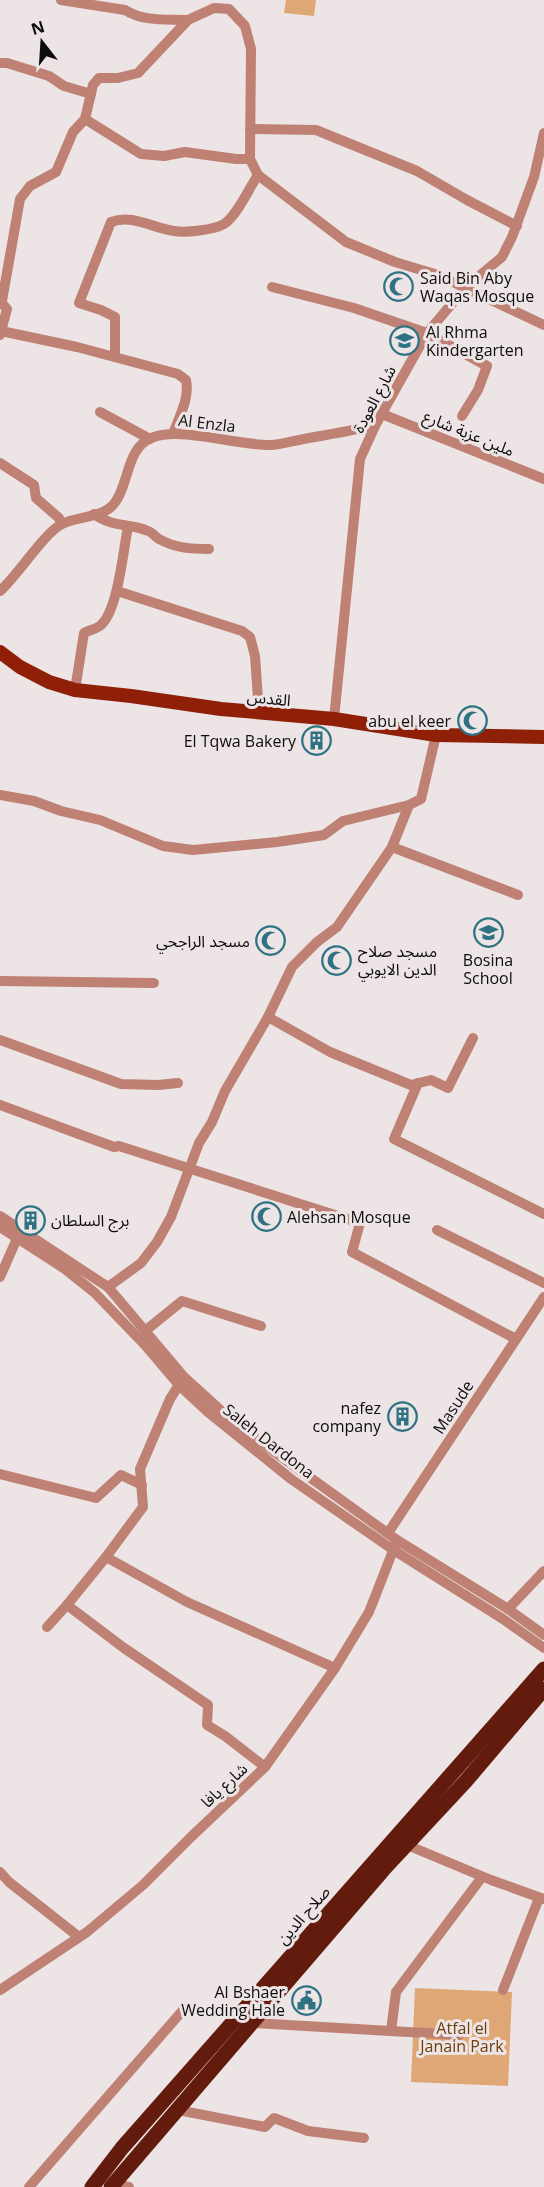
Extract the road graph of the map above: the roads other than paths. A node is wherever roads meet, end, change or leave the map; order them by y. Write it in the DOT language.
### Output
graph roads {
  1 [pos="61,0"];
  2 [pos="91,2"];
  3 [pos="212,4"];
  4 [pos="188,20"];
  5 [pos="0,63"];
  6 [pos="91,94"];
  7 [pos="85,119"];
  8 [pos="250,129"];
  9 [pos="544,133"];
  10 [pos="250,159"];
  11 [pos="258,175"];
  12 [pos="539,176"];
  13 [pos="517,226"];
  14 [pos="466,286"];
  15 [pos="272,287"];
  16 [pos="1,301"];
  17 [pos="544,325"];
  18 [pos="0,333"];
  19 [pos="427,333"];
  20 [pos="115,357"];
  21 [pos="100,412"];
  22 [pos="462,416"];
  23 [pos="379,419"];
  24 [pos="173,434"];
  25 [pos="150,439"];
  26 [pos="0,463"];
  27 [pos="544,479"];
  28 [pos="94,514"];
  29 [pos="61,524"];
  30 [pos="128,527"];
  31 [pos="209,549"];
  32 [pos="0,591"];
  33 [pos="117,591"];
  34 [pos="0,652"];
  35 [pos="75,690"];
  36 [pos="259,713"];
  37 [pos="334,719"];
  38 [pos="436,735"];
  39 [pos="544,737"];
  40 [pos="0,795"];
  41 [pos="409,805"];
  42 [pos="392,847"];
  43 [pos="518,895"];
  44 [pos="0,981"];
  45 [pos="154,983"];
  46 [pos="268,1017"];
  47 [pos="473,1038"];
  48 [pos="0,1040"];
  49 [pos="178,1083"];
  50 [pos="418,1083"];
  51 [pos="0,1105"];
  52 [pos="188,1168"];
  53 [pos="544,1214"];
  54 [pos="0,1216"];
  55 [pos="0,1227"];
  56 [pos="437,1230"];
  57 [pos="18,1235"];
  58 [pos="0,1277"];
  59 [pos="544,1284"];
  60 [pos="108,1287"];
  61 [pos="544,1297"];
  62 [pos="261,1326"];
  63 [pos="145,1331"];
  64 [pos="516,1339"];
  65 [pos="182,1381"];
  66 [pos="0,1474"];
  67 [pos="142,1485"];
  68 [pos="392,1541"];
  69 [pos="106,1557"];
  70 [pos="544,1571"];
  71 [pos="67,1605"];
  72 [pos="508,1609"];
  73 [pos="47,1627"];
  74 [pos="544,1635"];
  75 [pos="544,1648"];
  76 [pos="335,1668"];
  77 [pos="544,1669"];
  78 [pos="544,1689"];
  79 [pos="265,1767"];
  80 [pos="407,1845"];
  81 [pos="0,1872"];
  82 [pos="482,1877"];
  83 [pos="541,1898"];
  84 [pos="79,1937"];
  85 [pos="0,1990"];
  86 [pos="504,1990"];
  87 [pos="184,2009"];
  88 [pos="253,2023"];
  89 [pos="392,2031"];
  90 [pos="459,2036"];
  91 [pos="194,2066"];
  92 [pos="207,2076"];
  93 [pos="178,2109"];
  94 [pos="364,2138"];
  95 [pos="118,2186"];
  96 [pos="28,2187"];
  97 [pos="92,2187"];
  1 -- 2 [label="street"];
  2 -- 4 [label="street"];
  3 -- 4 [label="street"];
  3 -- 8 [label="street"];
  4 -- 6 [label="street"];
  5 -- 6 [label="street"];
  6 -- 7 [label="street"];
  7 -- 10 [label="street"];
  7 -- 16 [label="street"];
  8 -- 10 [label="street"];
  8 -- 13 [label="street"];
  9 -- 12 [label="street, شارع العودة"];
  10 -- 11 [label="street"];
  11 -- 14 [label="street"];
  11 -- 20 [label="street"];
  12 -- 13 [label="street, شارع العودة"];
  13 -- 14 [label="street, شارع العودة"];
  14 -- 17 [label="street"];
  14 -- 19 [label="street, شارع العودة"];
  15 -- 19 [label="street"];
  16 -- 18 [label="street"];
  18 -- 20 [label="street"];
  19 -- 22 [label="street"];
  19 -- 23 [label="street, شارع العودة"];
  20 -- 24 [label="street"];
  21 -- 25 [label="street"];
  23 -- 24 [label="street, Al Enzla"];
  23 -- 27 [label="street, ملين عزبة شارع"];
  23 -- 37 [label="street, شارع العودة"];
  24 -- 25 [label="street, Al Enzla"];
  25 -- 28 [label="street"];
  26 -- 29 [label="street"];
  28 -- 29 [label="street"];
  28 -- 30 [label="street"];
  29 -- 32 [label="street"];
  30 -- 31 [label="street"];
  30 -- 33 [label="street"];
  33 -- 35 [label="street"];
  33 -- 36 [label="street"];
  34 -- 35 [label="main road, القدس"];
  35 -- 36 [label="main road, القدس"];
  36 -- 37 [label="main road, القدس"];
  37 -- 38 [label="main road, القدس"];
  38 -- 39 [label="main road, القدس"];
  38 -- 41 [label="street"];
  40 -- 41 [label="street"];
  41 -- 42 [label="street"];
  42 -- 43 [label="street"];
  42 -- 46 [label="street"];
  44 -- 45 [label="street"];
  46 -- 50 [label="street"];
  46 -- 52 [label="street"];
  47 -- 50 [label="street"];
  48 -- 49 [label="street"];
  50 -- 53 [label="street"];
  51 -- 52 [label="street"];
  52 -- 60 [label="street"];
  52 -- 64 [label="street"];
  54 -- 57 [label="street, Saleh Dardona"];
  55 -- 57 [label="street, Saleh Dardona"];
  56 -- 59 [label="street"];
  57 -- 58 [label="street"];
  57 -- 60 [label="street, Saleh Dardona"];
  57 -- 65 [label="street, Saleh Dardona"];
  60 -- 63 [label="street, Saleh Dardona"];
  61 -- 64 [label="street, Masude"];
  62 -- 63 [label="street"];
  63 -- 65 [label="street, Saleh Dardona"];
  64 -- 68 [label="street, Masude"];
  65 -- 67 [label="street"];
  65 -- 68 [label="street, Saleh Dardona"];
  65 -- 68 [label="street, Saleh Dardona"];
  66 -- 67 [label="street"];
  67 -- 69 [label="street"];
  68 -- 72 [label="street, Saleh Dardona"];
  68 -- 75 [label="street, Saleh Dardona"];
  68 -- 76 [label="street, شارع يافا"];
  69 -- 71 [label="street"];
  69 -- 76 [label="street"];
  70 -- 72 [label="street"];
  71 -- 73 [label="street"];
  71 -- 79 [label="street"];
  72 -- 74 [label="street, Saleh Dardona"];
  76 -- 79 [label="street, شارع يافا"];
  77 -- 91 [label="highway, صلاح الدين"];
  78 -- 80 [label="highway, صلاح الدين"];
  79 -- 84 [label="street, شارع يافا"];
  80 -- 82 [label="street"];
  80 -- 88 [label="highway, صلاح الدين"];
  81 -- 84 [label="street"];
  82 -- 83 [label="street"];
  82 -- 89 [label="street"];
  83 -- 86 [label="street"];
  84 -- 85 [label="street, شارع يافا"];
  87 -- 96 [label="street"];
  88 -- 89 [label="street"];
  88 -- 92 [label="highway, صلاح الدين"];
  89 -- 90 [label="street"];
  91 -- 92 [label="main road"];
  91 -- 97 [label="highway, صلاح الدين"];
  92 -- 93 [label="highway, صلاح الدين"];
  93 -- 94 [label="street"];
  93 -- 95 [label="highway, صلاح الدين"];
}
